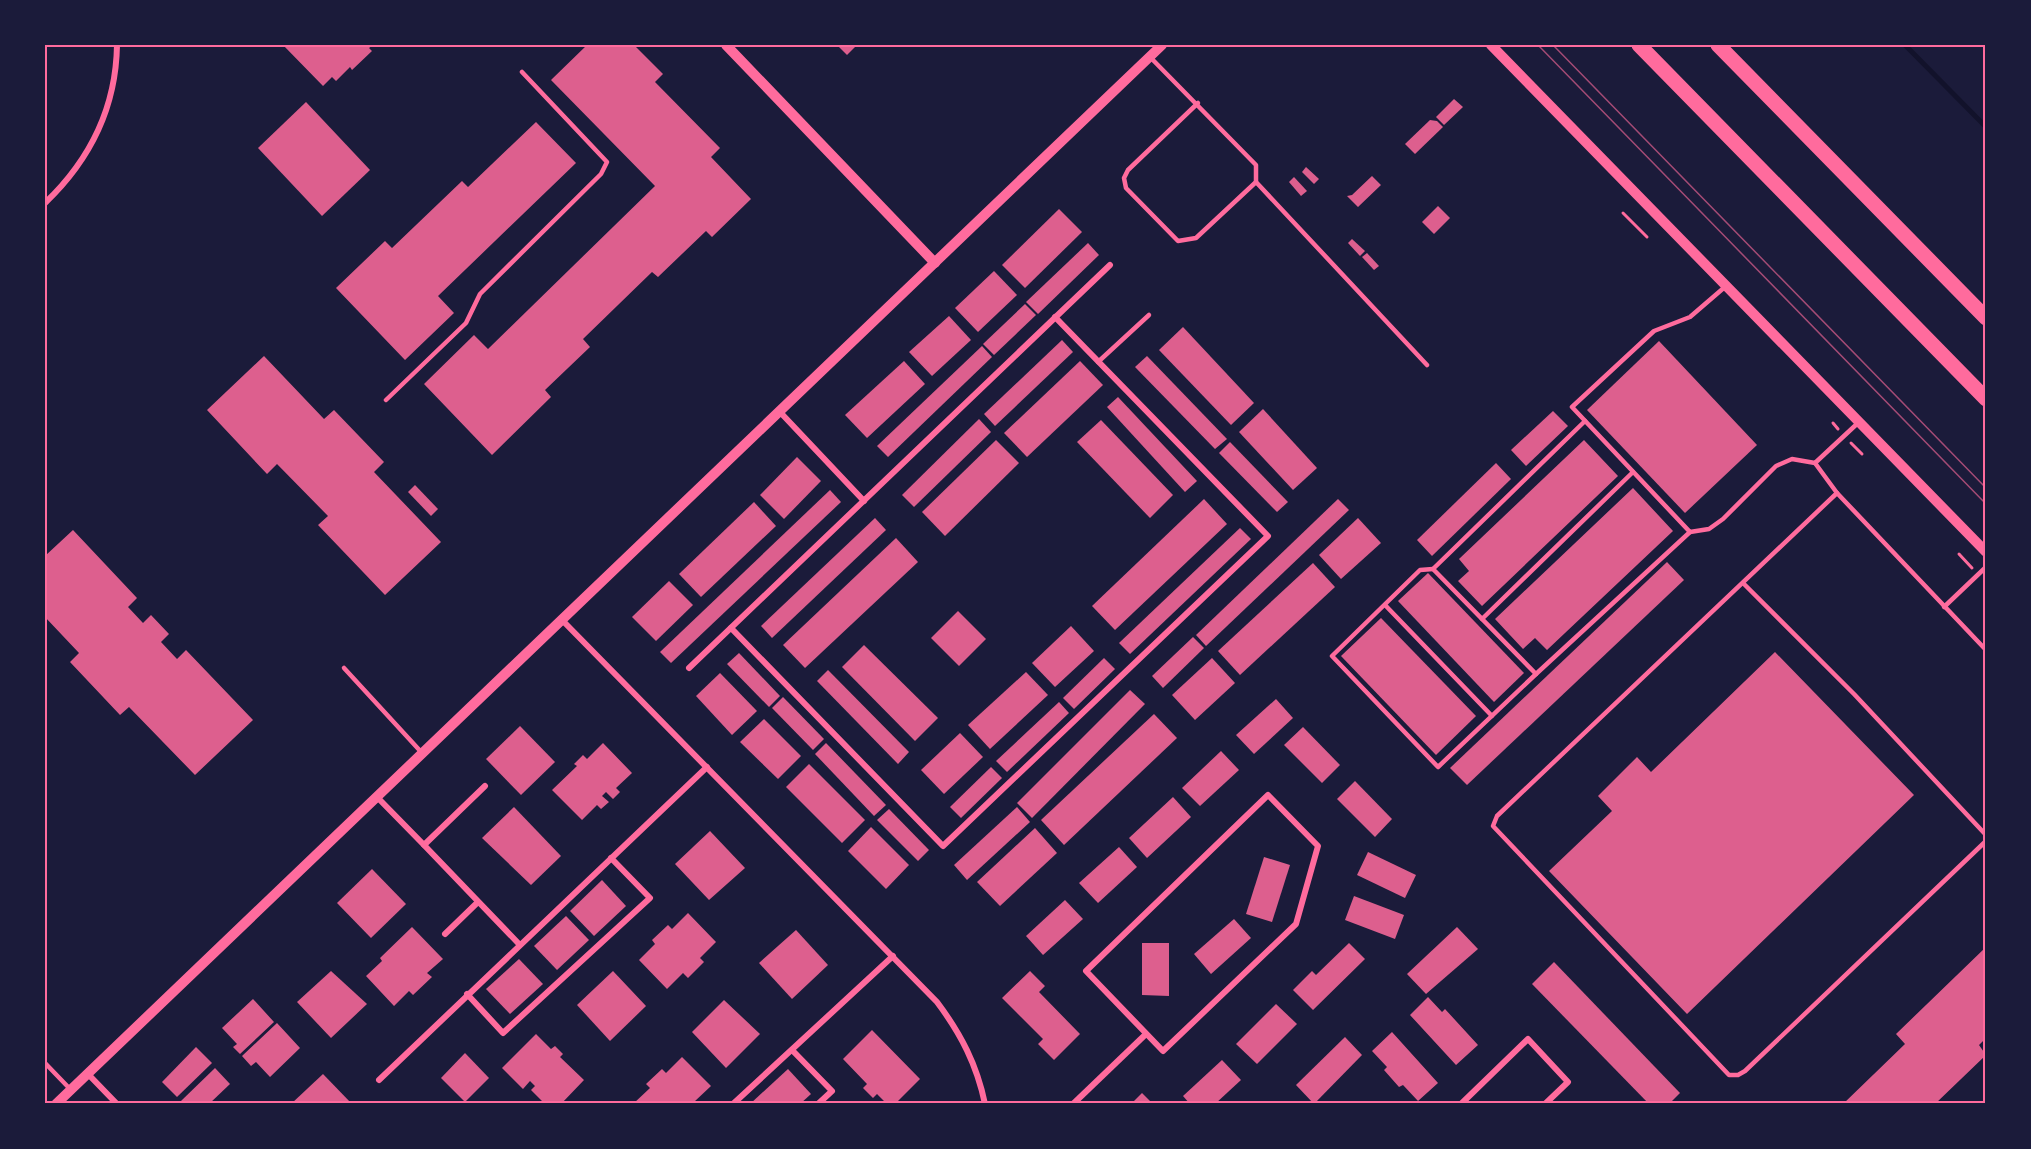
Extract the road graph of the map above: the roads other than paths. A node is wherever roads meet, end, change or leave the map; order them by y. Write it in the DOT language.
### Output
graph roads {
  1 [pos="117,45"];
  2 [pos="726,45"];
  3 [pos="1162,45"];
  4 [pos="1491,45"];
  5 [pos="1639,45"];
  6 [pos="1718,45"];
  7 [pos="1150,57"];
  8 [pos="522,72"];
  9 [pos="1198,103"];
  10 [pos="1256,182"];
  11 [pos="45,202"];
  12 [pos="935,263"];
  13 [pos="1110,265"];
  14 [pos="1726,285"];
  15 [pos="1149,315"];
  16 [pos="1055,317"];
  17 [pos="1986,318"];
  18 [pos="1098,362"];
  19 [pos="1428,365"];
  20 [pos="1986,399"];
  21 [pos="386,400"];
  22 [pos="780,412"];
  23 [pos="1585,421"];
  24 [pos="1859,422"];
  25 [pos="1815,463"];
  26 [pos="1633,472"];
  27 [pos="1837,493"];
  28 [pos="864,501"];
  29 [pos="1690,532"];
  30 [pos="1986,552"];
  31 [pos="1986,567"];
  32 [pos="1433,569"];
  33 [pos="1743,583"];
  34 [pos="1385,605"];
  35 [pos="1944,607"];
  36 [pos="1482,619"];
  37 [pos="562,620"];
  38 [pos="731,628"];
  39 [pos="1986,650"];
  40 [pos="344,668"];
  41 [pos="689,668"];
  42 [pos="1536,674"];
  43 [pos="1492,716"];
  44 [pos="423,754"];
  45 [pos="707,767"];
  46 [pos="485,786"];
  47 [pos="377,797"];
  48 [pos="1986,835"];
  49 [pos="1986,841"];
  50 [pos="424,845"];
  51 [pos="611,858"];
  52 [pos="478,902"];
  53 [pos="445,934"];
  54 [pos="519,944"];
  55 [pos="893,956"];
  56 [pos="467,994"];
  57 [pos="1146,1034"];
  58 [pos="792,1050"];
  59 [pos="45,1063"];
  60 [pos="88,1074"];
  61 [pos="379,1080"];
  62 [pos="71,1090"];
  63 [pos="56,1104"];
  64 [pos="117,1104"];
  65 [pos="733,1104"];
  66 [pos="818,1104"];
  67 [pos="985,1104"];
  68 [pos="1007,1104"];
  69 [pos="1020,1104"];
  70 [pos="1073,1104"];
  71 [pos="1461,1104"];
  72 [pos="1545,1104"];
  1 -- 11 [label="street"];
  2 -- 12 [label="street"];
  3 -- 7 [label="street"];
  4 -- 14 [label="street"];
  5 -- 20 [label="highway"];
  6 -- 17 [label="highway"];
  7 -- 9 [label="lane"];
  7 -- 12 [label="street"];
  8 -- 21 [label="lane"];
  9 -- 10 [label="lane"];
  9 -- 10 [label="lane"];
  10 -- 19 [label="lane"];
  12 -- 22 [label="street"];
  13 -- 16 [label="street"];
  14 -- 23 [label="lane"];
  14 -- 24 [label="street"];
  15 -- 18 [label="lane"];
  16 -- 18 [label="street"];
  16 -- 28 [label="street"];
  18 -- 38 [label="street"];
  22 -- 28 [label="street"];
  22 -- 37 [label="street"];
  23 -- 26 [label="lane"];
  23 -- 32 [label="lane"];
  24 -- 25 [label="lane"];
  24 -- 30 [label="street"];
  25 -- 27 [label="lane"];
  25 -- 29 [label="lane"];
  26 -- 29 [label="lane"];
  26 -- 36 [label="lane"];
  27 -- 33 [label="lane"];
  27 -- 35 [label="lane"];
  28 -- 38 [label="street"];
  29 -- 42 [label="lane"];
  31 -- 35 [label="lane"];
  32 -- 34 [label="lane"];
  32 -- 36 [label="lane"];
  33 -- 48 [label="lane"];
  33 -- 49 [label="lane"];
  34 -- 43 [label="lane"];
  34 -- 43 [label="lane"];
  35 -- 39 [label="lane"];
  36 -- 42 [label="lane"];
  37 -- 44 [label="street"];
  37 -- 45 [label="street"];
  38 -- 41 [label="street"];
  40 -- 44 [label="lane"];
  42 -- 43 [label="lane"];
  44 -- 47 [label="street"];
  45 -- 51 [label="street"];
  45 -- 55 [label="street"];
  46 -- 50 [label="street"];
  47 -- 50 [label="street"];
  47 -- 60 [label="street"];
  50 -- 52 [label="street"];
  51 -- 54 [label="street"];
  51 -- 56 [label="street"];
  52 -- 53 [label="street"];
  52 -- 54 [label="street"];
  54 -- 56 [label="street"];
  55 -- 58 [label="street"];
  55 -- 67 [label="street"];
  56 -- 61 [label="street"];
  57 -- 57 [label="street"];
  57 -- 70 [label="street"];
  58 -- 65 [label="street"];
  58 -- 66 [label="street"];
  59 -- 62 [label="lane"];
  60 -- 62 [label="street"];
  60 -- 64 [label="street"];
  62 -- 63 [label="street"];
  68 -- 69 [label="street"];
  71 -- 72 [label="street"];
}
